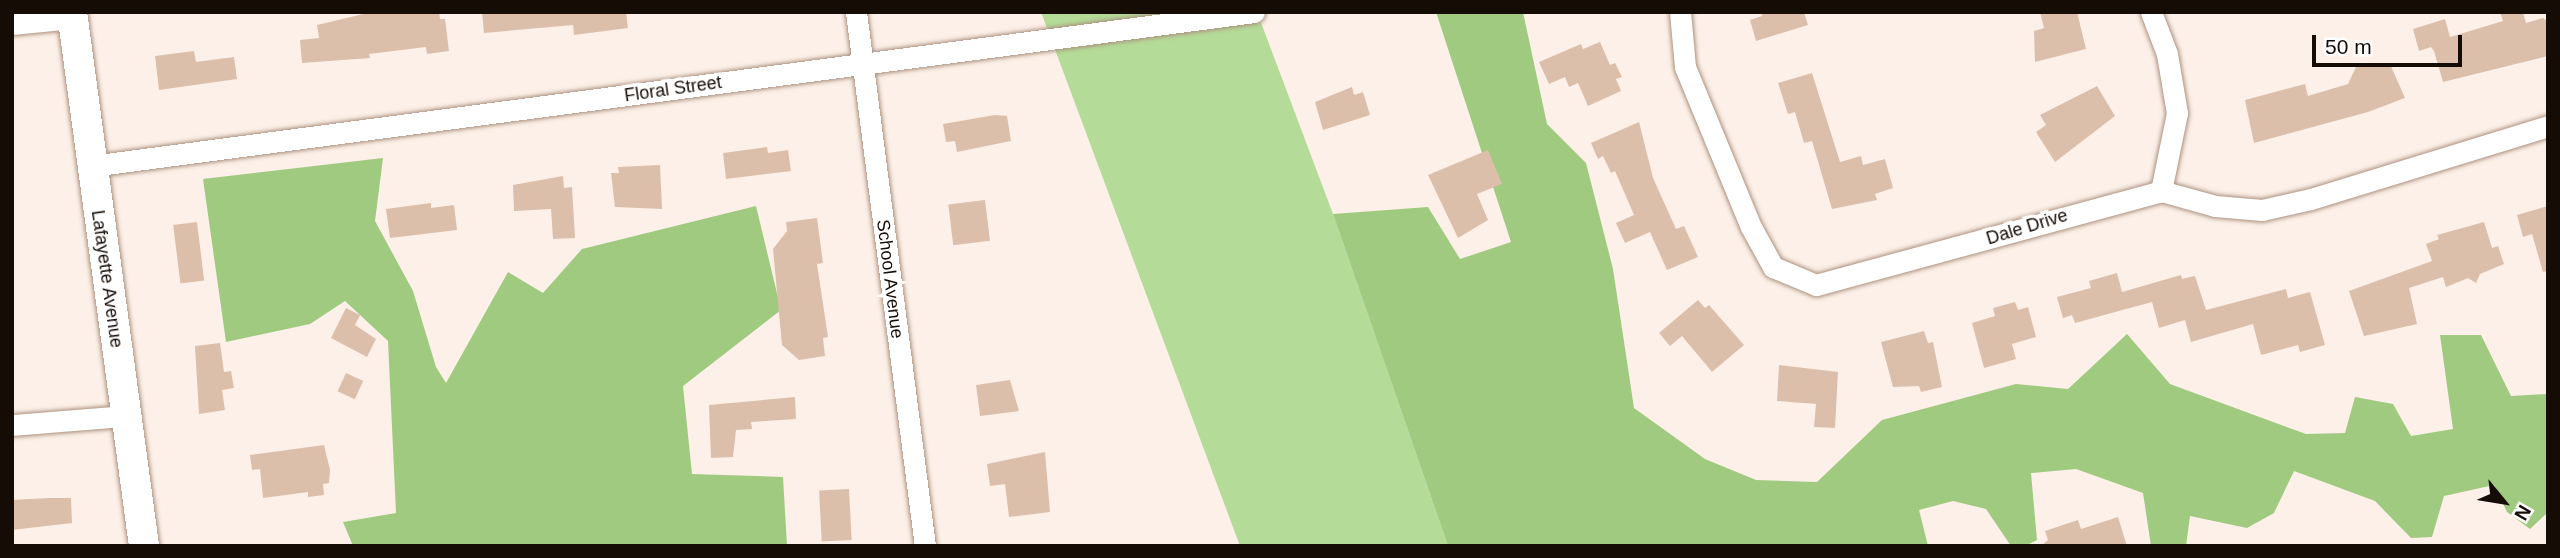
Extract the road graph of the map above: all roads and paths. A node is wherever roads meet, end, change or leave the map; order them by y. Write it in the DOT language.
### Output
graph roads {
  1 [pos="856,12"];
  2 [pos="1254,12"];
  3 [pos="1680,12"];
  4 [pos="2151,12"];
  5 [pos="72,15"];
  6 [pos="12,23"];
  7 [pos="862,64"];
  8 [pos="2548,126"];
  9 [pos="91,166"];
  10 [pos="2161,191"];
  11 [pos="125,416"];
  12 [pos="12,425"];
  13 [pos="144,546"];
  14 [pos="925,546"];
  1 -- 7 [label="street, School Avenue"];
  2 -- 7 [label="street, Floral Street"];
  3 -- 10 [label="street, Dale Drive"];
  4 -- 10 [label="street"];
  5 -- 6 [label="street"];
  5 -- 9 [label="street, Lafayette Avenue"];
  7 -- 9 [label="street, Floral Street"];
  7 -- 14 [label="street, School Avenue"];
  8 -- 10 [label="street"];
  9 -- 11 [label="street, Lafayette Avenue"];
  11 -- 12 [label="street"];
  11 -- 13 [label="street, Lafayette Avenue"];
}
